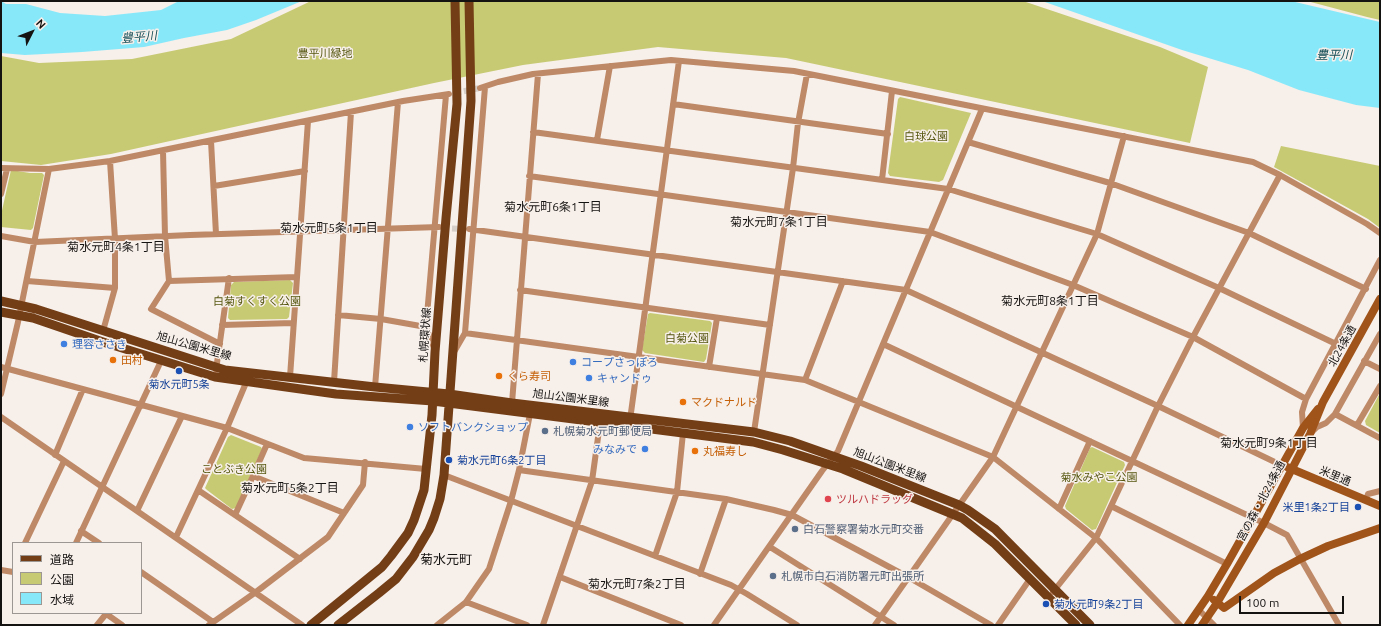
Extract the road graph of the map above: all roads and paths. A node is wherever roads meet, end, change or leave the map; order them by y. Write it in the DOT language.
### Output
graph roads {
  1 [pos="455,1"];
  2 [pos="469,1"];
  3 [pos="679,61"];
  4 [pos="610,66"];
  5 [pos="538,74"];
  6 [pos="807,74"];
  7 [pos="892,91"];
  8 [pos="398,102"];
  9 [pos="673,104"];
  10 [pos="982,109"];
  11 [pos="351,112"];
  12 [pos="308,120"];
  13 [pos="798,123"];
  14 [pos="533,132"];
  15 [pos="888,134"];
  16 [pos="1124,136"];
  17 [pos="597,140"];
  18 [pos="211,141"];
  19 [pos="968,142"];
  20 [pos="666,150"];
  21 [pos="163,151"];
  22 [pos="110,161"];
  23 [pos="4,168"];
  24 [pos="793,168"];
  25 [pos="50,169"];
  26 [pos="305,171"];
  27 [pos="1280,175"];
  28 [pos="529,176"];
  29 [pos="882,180"];
  30 [pos="1110,183"];
  31 [pos="214,186"];
  32 [pos="948,189"];
  33 [pos="1,194"];
  34 [pos="660,195"];
  35 [pos="786,211"];
  36 [pos="437,227"];
  37 [pos="387,228"];
  38 [pos="471,229"];
  39 [pos="344,230"];
  40 [pos="301,231"];
  41 [pos="930,232"];
  42 [pos="1249,233"];
  43 [pos="1380,233"];
  44 [pos="216,234"];
  45 [pos="1097,234"];
  46 [pos="1,236"];
  47 [pos="165,236"];
  48 [pos="524,236"];
  49 [pos="115,239"];
  50 [pos="35,242"];
  51 [pos="652,254"];
  52 [pos="1380,260"];
  53 [pos="777,272"];
  54 [pos="297,277"];
  55 [pos="229,278"];
  56 [pos="27,281"];
  57 [pos="169,281"];
  58 [pos="843,281"];
  59 [pos="1073,285"];
  60 [pos="115,288"];
  61 [pos="1219,288"];
  62 [pos="1366,289"];
  63 [pos="520,290"];
  64 [pos="906,290"];
  65 [pos="1380,299"];
  66 [pos="1,301"];
  67 [pos="645,307"];
  68 [pos="20,311"];
  69 [pos="1,312"];
  70 [pos="338,315"];
  71 [pos="717,318"];
  72 [pos="381,319"];
  73 [pos="293,323"];
  74 [pos="222,325"];
  75 [pos="770,325"];
  76 [pos="426,327"];
  77 [pos="103,331"];
  78 [pos="465,333"];
  79 [pos="1380,334"];
  80 [pos="1193,337"];
  81 [pos="516,340"];
  82 [pos="220,344"];
  83 [pos="883,344"];
  84 [pos="1336,344"];
  85 [pos="435,352"];
  86 [pos="1042,352"];
  87 [pos="451,357"];
  88 [pos="638,357"];
  89 [pos="161,361"];
  90 [pos="1364,361"];
  91 [pos="216,367"];
  92 [pos="709,367"];
  93 [pos="4,368"];
  94 [pos="1380,369"];
  95 [pos="763,374"];
  96 [pos="214,377"];
  97 [pos="248,377"];
  98 [pos="290,377"];
  99 [pos="805,380"];
  100 [pos="334,382"];
  101 [pos="1380,386"];
  102 [pos="375,387"];
  103 [pos="83,389"];
  104 [pos="1,394"];
  105 [pos="449,394"];
  106 [pos="433,397"];
  107 [pos="1306,399"];
  108 [pos="1323,402"];
  109 [pos="512,403"];
  110 [pos="858,403"];
  111 [pos="449,404"];
  112 [pos="141,405"];
  113 [pos="1016,406"];
  114 [pos="1158,406"];
  115 [pos="530,414"];
  116 [pos="1335,414"];
  117 [pos="182,416"];
  118 [pos="1,417"];
  119 [pos="629,422"];
  120 [pos="600,423"];
  121 [pos="1357,425"];
  122 [pos="227,428"];
  123 [pos="1303,428"];
  124 [pos="754,432"];
  125 [pos="683,433"];
  126 [pos="1310,434"];
  127 [pos="1380,438"];
  128 [pos="1090,441"];
  129 [pos="267,444"];
  130 [pos="55,455"];
  131 [pos="834,456"];
  132 [pos="992,458"];
  133 [pos="64,461"];
  134 [pos="1132,461"];
  135 [pos="364,462"];
  136 [pos="827,464"];
  137 [pos="1281,465"];
  138 [pos="426,469"];
  139 [pos="1291,469"];
  140 [pos="519,470"];
  141 [pos="444,475"];
  142 [pos="253,476"];
  143 [pos="592,481"];
  144 [pos="102,487"];
  145 [pos="198,490"];
  146 [pos="1380,491"];
  147 [pos="677,492"];
  148 [pos="726,499"];
  149 [pos="1366,500"];
  150 [pos="511,501"];
  151 [pos="959,504"];
  152 [pos="1112,506"];
  153 [pos="1380,506"];
  154 [pos="1059,509"];
  155 [pos="136,511"];
  156 [pos="344,513"];
  157 [pos="953,514"];
  158 [pos="235,515"];
  159 [pos="792,515"];
  160 [pos="1253,517"];
  161 [pos="1264,522"];
  162 [pos="577,527"];
  163 [pos="1380,528"];
  164 [pos="81,531"];
  165 [pos="176,538"];
  166 [pos="1096,538"];
  167 [pos="24,542"];
  168 [pos="76,542"];
  169 [pos="98,542"];
  170 [pos="770,547"];
  171 [pos="655,556"];
  172 [pos="300,559"];
  173 [pos="1300,559"];
  174 [pos="1227,564"];
  175 [pos="1,570"];
  176 [pos="12,570"];
  177 [pos="142,573"];
  178 [pos="700,574"];
  179 [pos="560,577"];
  180 [pos="908,577"];
  181 [pos="1030,579"];
  182 [pos="740,589"];
  183 [pos="1055,590"];
  184 [pos="256,592"];
  185 [pos="1208,596"];
  186 [pos="1048,598"];
  187 [pos="466,602"];
  188 [pos="1217,602"];
  189 [pos="1199,610"];
  190 [pos="104,614"];
  191 [pos="106,614"];
  192 [pos="881,616"];
  193 [pos="1204,621"];
  194 [pos="211,624"];
  195 [pos="97,625"];
  196 [pos="122,625"];
  197 [pos="302,625"];
  198 [pos="311,625"];
  199 [pos="338,625"];
  200 [pos="437,625"];
  201 [pos="527,625"];
  202 [pos="543,625"];
  203 [pos="681,625"];
  204 [pos="714,625"];
  205 [pos="797,625"];
  206 [pos="875,625"];
  207 [pos="894,625"];
  208 [pos="991,625"];
  209 [pos="998,625"];
  210 [pos="1076,625"];
  211 [pos="1090,625"];
  212 [pos="1180,625"];
  213 [pos="1188,625"];
  214 [pos="1214,625"];
  215 [pos="1339,625"];
  1 -- 85 [label="main road, 札幌環状線"];
  2 -- 87 [label="main road"];
  3 -- 4 [label="street"];
  3 -- 6 [label="street"];
  3 -- 9 [label="street"];
  4 -- 5 [label="street"];
  4 -- 17 [label="street"];
  5 -- 14 [label="street"];
  5 -- 38 [label="street"];
  6 -- 7 [label="street"];
  6 -- 13 [label="street"];
  7 -- 10 [label="street"];
  7 -- 15 [label="street"];
  8 -- 11 [label="street"];
  8 -- 36 [label="street"];
  8 -- 37 [label="street"];
  9 -- 13 [label="street"];
  9 -- 20 [label="street"];
  10 -- 16 [label="street"];
  10 -- 19 [label="street"];
  11 -- 12 [label="street"];
  11 -- 39 [label="street"];
  12 -- 18 [label="street"];
  12 -- 26 [label="street"];
  13 -- 15 [label="street"];
  13 -- 24 [label="street"];
  14 -- 17 [label="street"];
  14 -- 28 [label="street"];
  15 -- 29 [label="street"];
  16 -- 27 [label="street"];
  16 -- 30 [label="street"];
  17 -- 20 [label="street"];
  18 -- 21 [label="street"];
  18 -- 31 [label="street"];
  19 -- 30 [label="street"];
  19 -- 32 [label="street"];
  20 -- 24 [label="street"];
  20 -- 34 [label="street"];
  21 -- 22 [label="street"];
  21 -- 47 [label="street"];
  22 -- 25 [label="street"];
  22 -- 49 [label="street"];
  23 -- 25 [label="street"];
  23 -- 33 [label="street"];
  24 -- 29 [label="street"];
  24 -- 35 [label="street"];
  25 -- 50 [label="street"];
  26 -- 31 [label="street"];
  26 -- 40 [label="street"];
  27 -- 42 [label="street"];
  27 -- 43 [label="street"];
  28 -- 34 [label="street"];
  28 -- 48 [label="street"];
  29 -- 32 [label="street"];
  30 -- 42 [label="street"];
  30 -- 45 [label="street"];
  31 -- 44 [label="street"];
  32 -- 41 [label="street"];
  32 -- 45 [label="street"];
  34 -- 35 [label="street"];
  34 -- 51 [label="street"];
  35 -- 41 [label="street"];
  35 -- 53 [label="street"];
  36 -- 37 [label="street"];
  36 -- 76 [label="street"];
  37 -- 39 [label="street"];
  37 -- 72 [label="street"];
  38 -- 48 [label="street"];
  38 -- 78 [label="street"];
  39 -- 40 [label="street"];
  39 -- 70 [label="street"];
  40 -- 44 [label="street"];
  40 -- 54 [label="street"];
  41 -- 59 [label="street"];
  41 -- 64 [label="street"];
  42 -- 61 [label="street"];
  42 -- 62 [label="street"];
  44 -- 47 [label="street"];
  45 -- 59 [label="street"];
  45 -- 61 [label="street"];
  46 -- 50 [label="street"];
  47 -- 49 [label="street"];
  47 -- 57 [label="street"];
  48 -- 51 [label="street"];
  48 -- 63 [label="street"];
  49 -- 50 [label="street"];
  49 -- 60 [label="street"];
  50 -- 56 [label="street"];
  51 -- 53 [label="street"];
  51 -- 67 [label="street"];
  52 -- 62 [label="street"];
  53 -- 58 [label="street"];
  53 -- 75 [label="street"];
  54 -- 55 [label="street"];
  54 -- 73 [label="street"];
  55 -- 57 [label="street"];
  55 -- 74 [label="street"];
  56 -- 60 [label="street"];
  56 -- 68 [label="street"];
  57 -- 82 [label="street"];
  58 -- 64 [label="street"];
  58 -- 99 [label="street"];
  59 -- 80 [label="street"];
  59 -- 86 [label="street"];
  60 -- 77 [label="street"];
  61 -- 80 [label="street"];
  61 -- 84 [label="street"];
  62 -- 84 [label="street"];
  63 -- 67 [label="street"];
  63 -- 81 [label="street"];
  64 -- 83 [label="street"];
  64 -- 86 [label="street"];
  65 -- 108 [label="street, 北24条通"];
  66 -- 68 [label="main road, 旭山公園米里線"];
  67 -- 71 [label="street"];
  67 -- 88 [label="street"];
  68 -- 69 [label="main road, 旭山公園米里線"];
  68 -- 77 [label="main road, 旭山公園米里線"];
  68 -- 89 [label="main road, 旭山公園米里線"];
  68 -- 93 [label="street"];
  70 -- 72 [label="street"];
  70 -- 100 [label="street"];
  71 -- 75 [label="street"];
  71 -- 92 [label="street"];
  72 -- 76 [label="street"];
  72 -- 102 [label="street"];
  73 -- 74 [label="street"];
  73 -- 98 [label="street"];
  74 -- 82 [label="street"];
  75 -- 95 [label="street"];
  76 -- 85 [label="street"];
  77 -- 91 [label="main road, 旭山公園米里線"];
  78 -- 81 [label="street"];
  78 -- 87 [label="street"];
  79 -- 90 [label="street"];
  80 -- 107 [label="street"];
  80 -- 114 [label="street"];
  81 -- 88 [label="street"];
  81 -- 109 [label="street"];
  82 -- 91 [label="street"];
  83 -- 110 [label="street"];
  83 -- 113 [label="street"];
  84 -- 107 [label="street"];
  85 -- 106 [label="main road, 札幌環状線"];
  86 -- 113 [label="street"];
  86 -- 114 [label="street"];
  87 -- 105 [label="main road"];
  88 -- 92 [label="street"];
  88 -- 119 [label="street"];
  89 -- 96 [label="main road, 旭山公園米里線"];
  89 -- 112 [label="street"];
  90 -- 94 [label="street"];
  90 -- 116 [label="street"];
  91 -- 96 [label="street"];
  91 -- 97 [label="main road, 旭山公園米里線"];
  92 -- 95 [label="street"];
  93 -- 103 [label="street"];
  93 -- 104 [label="street"];
  95 -- 99 [label="street"];
  95 -- 124 [label="street"];
  96 -- 97 [label="main road, 旭山公園米里線"];
  97 -- 98 [label="main road, 旭山公園米里線"];
  97 -- 106 [label="main road, 旭山公園米里線"];
  97 -- 122 [label="street"];
  98 -- 100 [label="main road, 旭山公園米里線"];
  99 -- 110 [label="street"];
  100 -- 102 [label="main road, 旭山公園米里線"];
  101 -- 121 [label="street"];
  102 -- 106 [label="main road, 旭山公園米里線"];
  103 -- 112 [label="street"];
  103 -- 130 [label="street"];
  105 -- 106 [label="main road, 旭山公園米里線"];
  105 -- 109 [label="main road, 旭山公園米里線"];
  105 -- 111 [label="main road"];
  106 -- 111 [label="main road, 旭山公園米里線"];
  106 -- 138 [label="main road, 札幌環状線"];
  107 -- 123 [label="street"];
  108 -- 123 [label="street, 宮の森・北24条通"];
  108 -- 126 [label="street, 宮の森・北24条通"];
  109 -- 119 [label="main road, 旭山公園米里線"];
  110 -- 131 [label="street"];
  110 -- 132 [label="street"];
  111 -- 115 [label="main road, 旭山公園米里線"];
  111 -- 141 [label="main road"];
  112 -- 117 [label="street"];
  112 -- 144 [label="street"];
  113 -- 128 [label="street"];
  113 -- 132 [label="street"];
  114 -- 134 [label="street"];
  114 -- 137 [label="street"];
  115 -- 120 [label="main road, 旭山公園米里線"];
  115 -- 140 [label="street"];
  116 -- 121 [label="street"];
  116 -- 126 [label="street"];
  117 -- 122 [label="street"];
  117 -- 155 [label="street"];
  118 -- 130 [label="street"];
  119 -- 120 [label="main road, 旭山公園米里線"];
  119 -- 124 [label="main road, 旭山公園米里線"];
  119 -- 125 [label="main road, 旭山公園米里線"];
  120 -- 143 [label="street"];
  121 -- 127 [label="street"];
  122 -- 129 [label="street"];
  122 -- 145 [label="street"];
  123 -- 137 [label="street, 宮の森・北24条通"];
  124 -- 131 [label="main road, 旭山公園米里線"];
  125 -- 136 [label="main road, 旭山公園米里線"];
  125 -- 147 [label="street"];
  126 -- 139 [label="street, 宮の森・北24条通"];
  128 -- 134 [label="street"];
  128 -- 154 [label="street"];
  129 -- 135 [label="street"];
  129 -- 142 [label="street"];
  130 -- 133 [label="street"];
  131 -- 136 [label="street"];
  131 -- 151 [label="main road, 旭山公園米里線"];
  132 -- 151 [label="street"];
  132 -- 154 [label="street"];
  133 -- 144 [label="street"];
  133 -- 167 [label="street"];
  134 -- 152 [label="street"];
  134 -- 160 [label="street"];
  135 -- 138 [label="street"];
  135 -- 156 [label="street"];
  136 -- 157 [label="main road, 旭山公園米里線"];
  136 -- 159 [label="street"];
  137 -- 139 [label="street, 米里通"];
  137 -- 160 [label="street, 宮の森・北24条通"];
  138 -- 198 [label="main road, 札幌環状線"];
  139 -- 149 [label="street, 米里通"];
  139 -- 161 [label="street, 宮の森・北24条通"];
  140 -- 143 [label="street"];
  140 -- 150 [label="street"];
  141 -- 150 [label="street"];
  141 -- 199 [label="main road"];
  142 -- 156 [label="street"];
  142 -- 158 [label="street"];
  143 -- 147 [label="street"];
  143 -- 162 [label="street"];
  144 -- 155 [label="street"];
  144 -- 164 [label="street"];
  145 -- 158 [label="street"];
  145 -- 165 [label="street"];
  146 -- 149 [label="street"];
  147 -- 148 [label="street"];
  147 -- 171 [label="street"];
  148 -- 159 [label="street"];
  148 -- 178 [label="street"];
  149 -- 153 [label="street, 米里通"];
  150 -- 162 [label="street"];
  150 -- 187 [label="street"];
  151 -- 157 [label="street"];
  151 -- 183 [label="main road, 旭山公園米里線"];
  152 -- 166 [label="street"];
  152 -- 174 [label="street"];
  154 -- 166 [label="street"];
  155 -- 165 [label="street"];
  156 -- 172 [label="street"];
  157 -- 180 [label="street"];
  157 -- 181 [label="main road, 旭山公園米里線"];
  158 -- 172 [label="street"];
  159 -- 170 [label="street"];
  159 -- 180 [label="street"];
  160 -- 161 [label="street"];
  160 -- 174 [label="street, 宮の森・北24条通"];
  161 -- 173 [label="street"];
  161 -- 188 [label="street, 宮の森・北24条通"];
  162 -- 171 [label="street"];
  162 -- 179 [label="street"];
  163 -- 173 [label="street"];
  164 -- 168 [label="street"];
  164 -- 169 [label="street"];
  165 -- 184 [label="street"];
  166 -- 183 [label="street"];
  166 -- 212 [label="street"];
  170 -- 182 [label="street"];
  170 -- 192 [label="street"];
  171 -- 178 [label="street"];
  172 -- 184 [label="street"];
  173 -- 188 [label="street"];
  173 -- 215 [label="street"];
  174 -- 185 [label="street, 宮の森・北24条通"];
  175 -- 176 [label="street"];
  177 -- 194 [label="street"];
  178 -- 182 [label="street"];
  179 -- 202 [label="street"];
  179 -- 203 [label="street"];
  180 -- 192 [label="street"];
  180 -- 208 [label="street"];
  181 -- 186 [label="main road, 旭山公園米里線"];
  181 -- 209 [label="street"];
  182 -- 204 [label="street"];
  182 -- 205 [label="street"];
  183 -- 186 [label="street"];
  183 -- 211 [label="main road, 旭山公園米里線"];
  184 -- 194 [label="street"];
  184 -- 197 [label="street"];
  185 -- 188 [label="street"];
  185 -- 189 [label="street, 宮の森・北24条通"];
  186 -- 210 [label="main road, 旭山公園米里線"];
  187 -- 200 [label="street"];
  187 -- 201 [label="street"];
  188 -- 193 [label="street, 宮の森・北24条通"];
  189 -- 193 [label="street"];
  189 -- 213 [label="street, 宮の森・北24条通"];
  190 -- 195 [label="street"];
  191 -- 196 [label="street"];
  192 -- 206 [label="street"];
  192 -- 207 [label="street"];
  193 -- 214 [label="street"];
}
